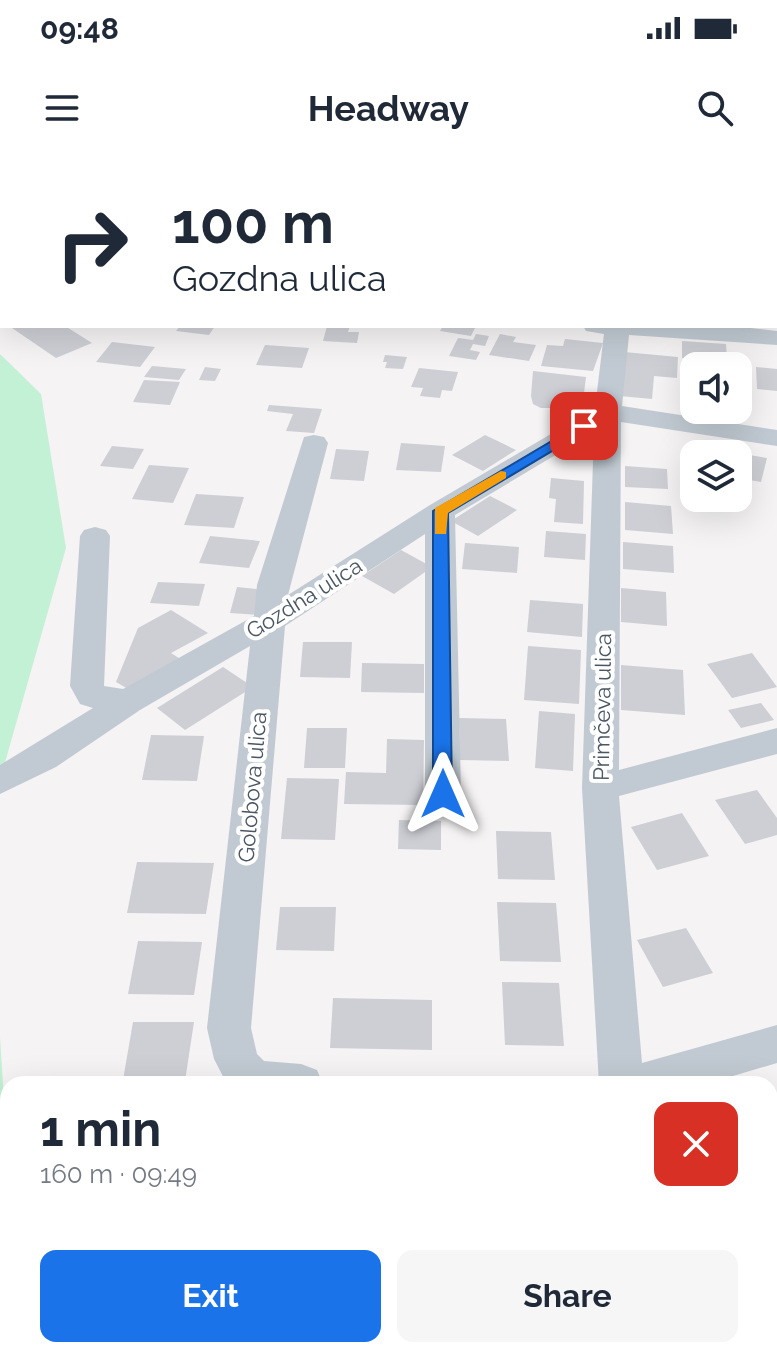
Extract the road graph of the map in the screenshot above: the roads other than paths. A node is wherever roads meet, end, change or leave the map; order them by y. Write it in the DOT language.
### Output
graph roads {
  1 [pos="606,328"];
  2 [pos="747,328"];
  3 [pos="777,337"];
  4 [pos="608,412"];
  5 [pos="777,438"];
  6 [pos="314,443"];
  7 [pos="440,511"];
  8 [pos="95,536"];
  9 [pos="268,622"];
  10 [pos="128,702"];
  11 [pos="777,741"];
  12 [pos="0,781"];
  13 [pos="600,788"];
  14 [pos="443,794"];
  15 [pos="777,1044"];
  16 [pos="248,1076"];
  17 [pos="620,1076"];
  18 [pos="667,1076"];
  1 -- 3 [label="street"];
  1 -- 4 [label="street, Primčeva ulica"];
  2 -- 3 [label="street"];
  4 -- 5 [label="street"];
  4 -- 7 [label="street, Gozdna ulica"];
  4 -- 13 [label="street, Primčeva ulica"];
  6 -- 9 [label="street, Golobova ulica"];
  7 -- 9 [label="street, Gozdna ulica"];
  7 -- 14 [label="street"];
  8 -- 10 [label="street"];
  9 -- 10 [label="street, Gozdna ulica"];
  9 -- 16 [label="street, Golobova ulica"];
  10 -- 12 [label="street, Gozdna ulica"];
  11 -- 13 [label="street"];
  13 -- 17 [label="street, Primčeva ulica"];
  15 -- 18 [label="street"];
}
